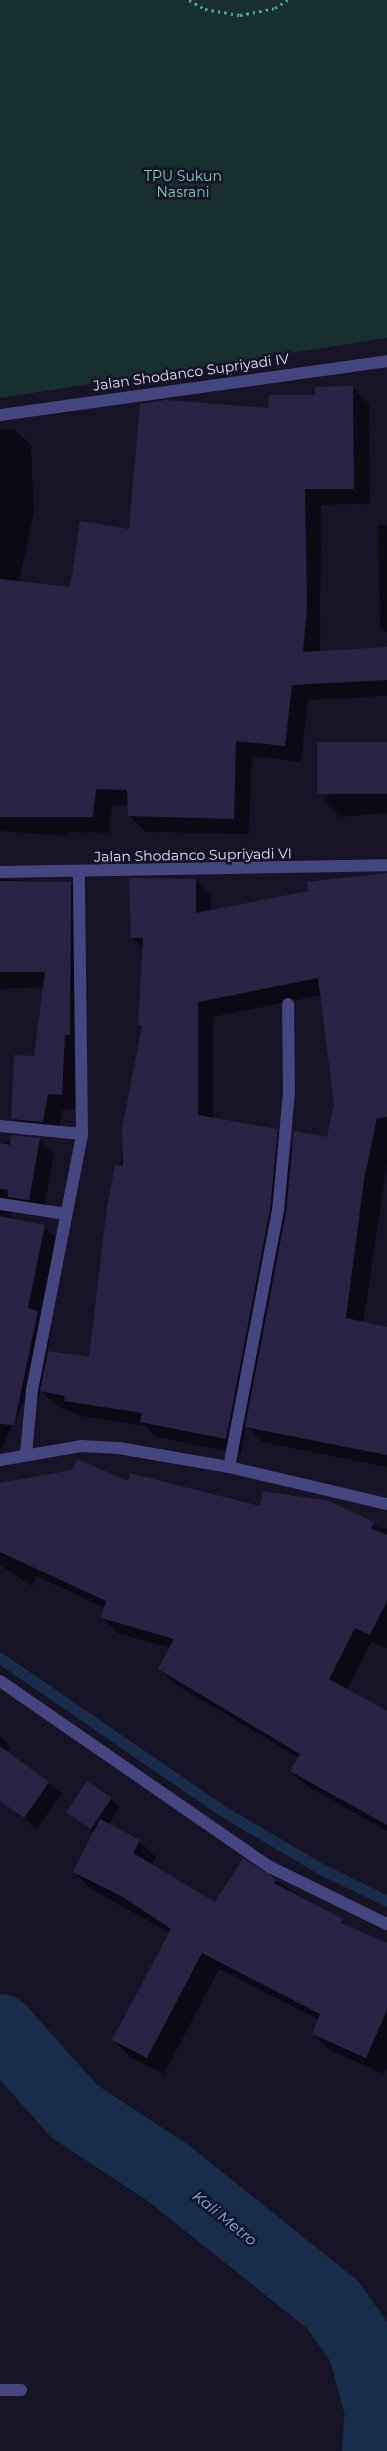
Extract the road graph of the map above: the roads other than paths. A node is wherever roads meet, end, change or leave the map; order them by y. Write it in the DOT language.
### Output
graph roads {
  1 [pos="387,361"];
  2 [pos="0,415"];
  3 [pos="387,865"];
  4 [pos="0,872"];
  5 [pos="79,873"];
  6 [pos="288,1004"];
  7 [pos="0,1126"];
  8 [pos="82,1134"];
  9 [pos="0,1204"];
  10 [pos="66,1214"];
  11 [pos="26,1454"];
  12 [pos="0,1460"];
  13 [pos="229,1467"];
  14 [pos="387,1504"];
  15 [pos="0,1681"];
  16 [pos="387,1924"];
  17 [pos="0,2390"];
  18 [pos="21,2390"];
  1 -- 2 [label="street, Jalan Shodanco Supriyadi IV"];
  3 -- 5 [label="street, Jalan Shodanco Supriyadi VI"];
  4 -- 5 [label="street, Jalan Shodanco Supriyadi VI"];
  5 -- 8 [label="street"];
  6 -- 13 [label="street"];
  7 -- 8 [label="street"];
  8 -- 10 [label="street"];
  9 -- 10 [label="street"];
  10 -- 11 [label="street"];
  11 -- 12 [label="street"];
  11 -- 13 [label="street"];
  13 -- 14 [label="street"];
  15 -- 16 [label="street"];
  17 -- 18 [label="street"];
}
